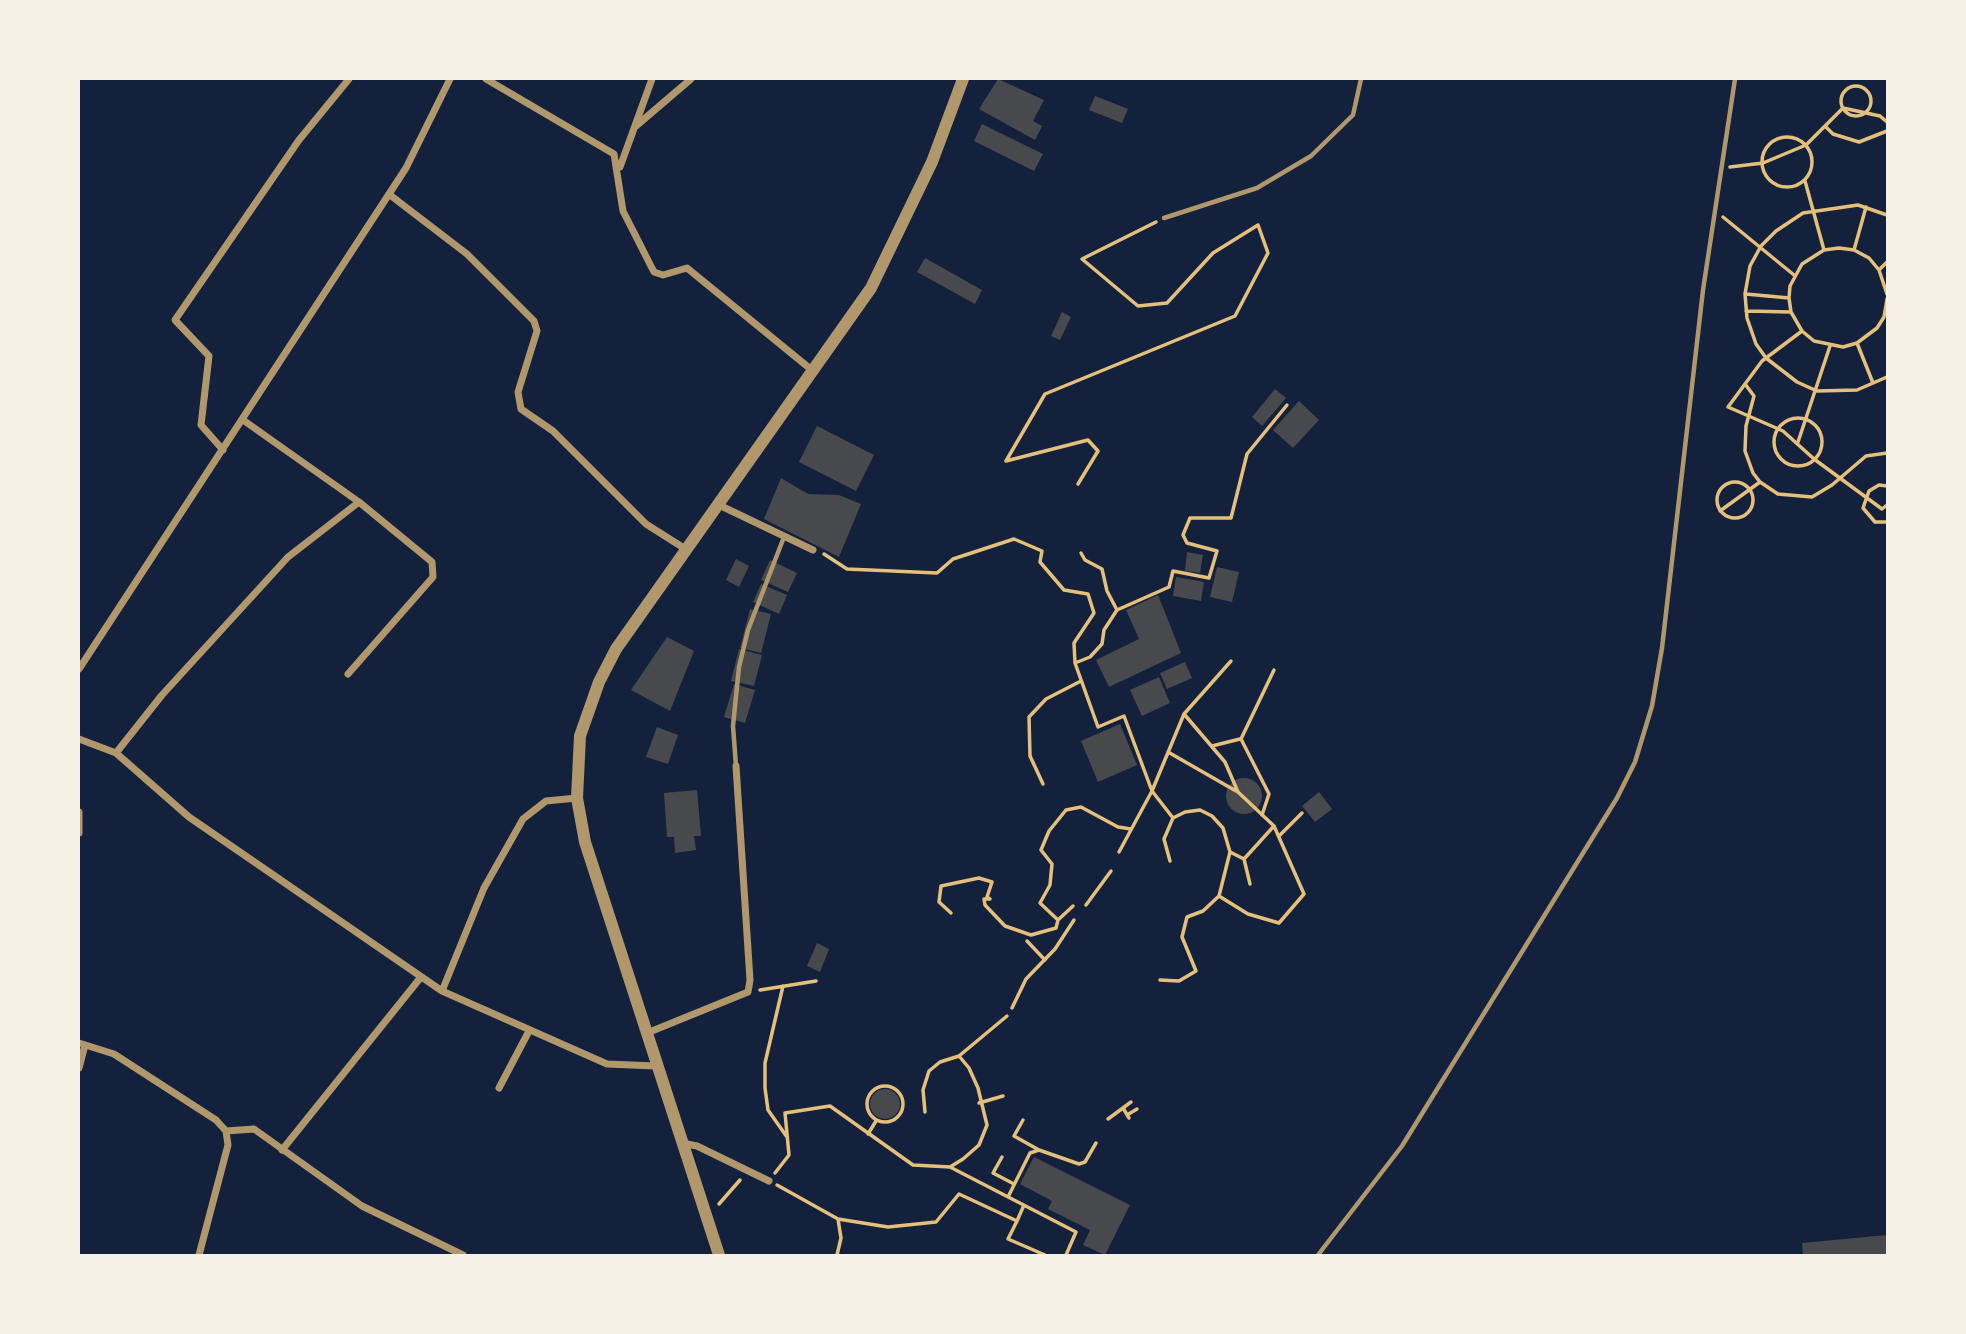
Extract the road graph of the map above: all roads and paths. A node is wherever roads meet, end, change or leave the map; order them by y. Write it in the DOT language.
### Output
graph roads {
  1 [pos="349,79"];
  2 [pos="450,79"];
  3 [pos="486,79"];
  4 [pos="652,79"];
  5 [pos="691,79"];
  6 [pos="963,79"];
  7 [pos="1362,79"];
  8 [pos="1735,79"];
  9 [pos="1843,108"];
  10 [pos="1866,112"];
  11 [pos="1887,122"];
  12 [pos="1825,126"];
  13 [pos="634,128"];
  14 [pos="1887,131"];
  15 [pos="1805,145"];
  16 [pos="1763,163"];
  17 [pos="1721,168"];
  18 [pos="619,172"];
  19 [pos="1804,180"];
  20 [pos="390,195"];
  21 [pos="1866,207"];
  22 [pos="1813,210"];
  23 [pos="1715,211"];
  24 [pos="1887,215"];
  25 [pos="1164,218"];
  26 [pos="1761,246"];
  27 [pos="1824,250"];
  28 [pos="1854,250"];
  29 [pos="1887,261"];
  30 [pos="1879,270"];
  31 [pos="1794,275"];
  32 [pos="1887,285"];
  33 [pos="1745,294"];
  34 [pos="1887,297"];
  35 [pos="1789,298"];
  36 [pos="1887,308"];
  37 [pos="1746,312"];
  38 [pos="1791,312"];
  39 [pos="1885,319"];
  40 [pos="1802,331"];
  41 [pos="1857,343"];
  42 [pos="1830,346"];
  43 [pos="1766,358"];
  44 [pos="813,371"];
  45 [pos="1887,377"];
  46 [pos="1873,383"];
  47 [pos="1745,384"];
  48 [pos="1815,390"];
  49 [pos="1287,405"];
  50 [pos="1750,416"];
  51 [pos="1806,419"];
  52 [pos="243,420"];
  53 [pos="1778,428"];
  54 [pos="1798,442"];
  55 [pos="223,450"];
  56 [pos="1887,453"];
  57 [pos="1814,459"];
  58 [pos="1841,477"];
  59 [pos="1760,482"];
  60 [pos="1078,484"];
  61 [pos="1887,486"];
  62 [pos="1750,489"];
  63 [pos="1865,495"];
  64 [pos="359,502"];
  65 [pos="719,505"];
  66 [pos="1887,505"];
  67 [pos="1720,511"];
  68 [pos="1887,522"];
  69 [pos="784,537"];
  70 [pos="687,550"];
  71 [pos="813,550"];
  72 [pos="1081,553"];
  73 [pos="1117,610"];
  74 [pos="1231,661"];
  75 [pos="1075,663"];
  76 [pos="79,669"];
  77 [pos="1273,670"];
  78 [pos="348,674"];
  79 [pos="1082,681"];
  80 [pos="1184,714"];
  81 [pos="1098,727"];
  82 [pos="1100,733"];
  83 [pos="79,739"];
  84 [pos="1241,739"];
  85 [pos="1212,746"];
  86 [pos="1168,752"];
  87 [pos="116,754"];
  88 [pos="736,766"];
  89 [pos="1043,784"];
  90 [pos="1152,791"];
  91 [pos="1238,792"];
  92 [pos="577,798"];
  93 [pos="79,812"];
  94 [pos="1302,813"];
  95 [pos="1262,815"];
  96 [pos="1173,818"];
  97 [pos="1274,826"];
  98 [pos="1131,829"];
  99 [pos="79,833"];
  100 [pos="1279,836"];
  101 [pos="1119,852"];
  102 [pos="1230,852"];
  103 [pos="1244,859"];
  104 [pos="1170,861"];
  105 [pos="1111,871"];
  106 [pos="1250,884"];
  107 [pos="1219,896"];
  108 [pos="1086,905"];
  109 [pos="1073,906"];
  110 [pos="951,913"];
  111 [pos="1058,920"];
  112 [pos="1074,920"];
  113 [pos="1027,941"];
  114 [pos="1045,960"];
  115 [pos="421,977"];
  116 [pos="1160,980"];
  117 [pos="816,981"];
  118 [pos="783,986"];
  119 [pos="442,991"];
  120 [pos="748,992"];
  121 [pos="1012,1008"];
  122 [pos="1007,1016"];
  123 [pos="530,1031"];
  124 [pos="646,1033"];
  125 [pos="82,1044"];
  126 [pos="959,1056"];
  127 [pos="656,1066"];
  128 [pos="79,1068"];
  129 [pos="499,1088"];
  130 [pos="1003,1096"];
  131 [pos="1132,1102"];
  132 [pos="979,1103"];
  133 [pos="1123,1108"];
  134 [pos="1137,1109"];
  135 [pos="925,1112"];
  136 [pos="1108,1119"];
  137 [pos="1023,1120"];
  138 [pos="877,1121"];
  139 [pos="226,1131"];
  140 [pos="868,1134"];
  141 [pos="788,1137"];
  142 [pos="682,1143"];
  143 [pos="1096,1143"];
  144 [pos="282,1150"];
  145 [pos="1039,1150"];
  146 [pos="1002,1157"];
  147 [pos="950,1167"];
  148 [pos="748,1170"];
  149 [pos="769,1181"];
  150 [pos="1014,1184"];
  151 [pos="1008,1197"];
  152 [pos="719,1204"];
  153 [pos="1024,1205"];
  154 [pos="838,1219"];
  155 [pos="1017,1222"];
  156 [pos="199,1255"];
  157 [pos="463,1255"];
  158 [pos="719,1255"];
  159 [pos="837,1255"];
  160 [pos="1045,1255"];
  161 [pos="1066,1255"];
  162 [pos="1318,1255"];
  1 -- 55 [label="street"];
  2 -- 20 [label="street"];
  3 -- 18 [label="street"];
  4 -- 13 [label="street"];
  5 -- 13 [label="street"];
  6 -- 44 [label="street"];
  7 -- 25 [label="lane"];
  8 -- 17 [label="lane"];
  9 -- 10 [label="path"];
  9 -- 10 [label="path"];
  9 -- 12 [label="path"];
  10 -- 11 [label="path"];
  12 -- 14 [label="path"];
  12 -- 15 [label="path"];
  13 -- 18 [label="street"];
  15 -- 16 [label="path"];
  15 -- 16 [label="path"];
  15 -- 19 [label="path"];
  16 -- 17 [label="path"];
  16 -- 19 [label="path"];
  17 -- 23 [label="lane"];
  18 -- 44 [label="street"];
  19 -- 22 [label="path"];
  20 -- 52 [label="street"];
  20 -- 70 [label="street"];
  21 -- 22 [label="path"];
  21 -- 24 [label="path"];
  21 -- 28 [label="path"];
  22 -- 26 [label="path"];
  22 -- 27 [label="path"];
  23 -- 26 [label="path"];
  23 -- 162 [label="lane"];
  25 -- 60 [label="path"];
  26 -- 31 [label="path"];
  26 -- 33 [label="path"];
  27 -- 28 [label="path"];
  27 -- 31 [label="path"];
  28 -- 30 [label="path"];
  29 -- 30 [label="path"];
  30 -- 32 [label="path"];
  31 -- 35 [label="path"];
  32 -- 34 [label="path"];
  33 -- 35 [label="path"];
  33 -- 37 [label="path"];
  34 -- 36 [label="path"];
  35 -- 38 [label="path"];
  36 -- 39 [label="path"];
  37 -- 38 [label="path"];
  37 -- 43 [label="path"];
  38 -- 40 [label="path"];
  39 -- 41 [label="path"];
  40 -- 42 [label="path"];
  40 -- 43 [label="path"];
  41 -- 42 [label="path"];
  41 -- 46 [label="path"];
  42 -- 48 [label="path"];
  43 -- 47 [label="path"];
  43 -- 48 [label="path"];
  44 -- 65 [label="street"];
  45 -- 46 [label="path"];
  46 -- 48 [label="path"];
  47 -- 50 [label="path"];
  47 -- 50 [label="path"];
  48 -- 51 [label="path"];
  49 -- 73 [label="path"];
  50 -- 53 [label="path"];
  50 -- 59 [label="path"];
  51 -- 53 [label="path"];
  51 -- 54 [label="path"];
  51 -- 57 [label="path"];
  52 -- 55 [label="street"];
  52 -- 64 [label="street"];
  53 -- 54 [label="path"];
  53 -- 57 [label="path"];
  54 -- 57 [label="path"];
  55 -- 76 [label="street"];
  56 -- 58 [label="path"];
  57 -- 58 [label="path"];
  58 -- 59 [label="path"];
  58 -- 63 [label="path"];
  59 -- 62 [label="path"];
  61 -- 63 [label="path"];
  62 -- 67 [label="path"];
  62 -- 67 [label="path"];
  62 -- 67 [label="path"];
  63 -- 66 [label="path"];
  63 -- 68 [label="path"];
  64 -- 78 [label="street"];
  64 -- 87 [label="street"];
  65 -- 69 [label="street"];
  65 -- 70 [label="street"];
  69 -- 71 [label="street"];
  69 -- 88 [label="lane"];
  70 -- 92 [label="street"];
  71 -- 75 [label="path"];
  72 -- 73 [label="path"];
  73 -- 75 [label="path"];
  74 -- 80 [label="path"];
  75 -- 79 [label="path"];
  77 -- 84 [label="path"];
  79 -- 81 [label="path"];
  79 -- 89 [label="path"];
  80 -- 85 [label="path"];
  80 -- 86 [label="path"];
  81 -- 82 [label="path"];
  81 -- 90 [label="path"];
  83 -- 87 [label="street"];
  84 -- 85 [label="path"];
  84 -- 95 [label="path"];
  85 -- 91 [label="path"];
  86 -- 90 [label="path"];
  86 -- 91 [label="path"];
  87 -- 115 [label="street"];
  88 -- 120 [label="street"];
  90 -- 96 [label="path"];
  90 -- 98 [label="path"];
  91 -- 95 [label="path"];
  92 -- 119 [label="street"];
  92 -- 124 [label="street"];
  93 -- 99 [label="street"];
  94 -- 100 [label="path"];
  95 -- 97 [label="path"];
  96 -- 102 [label="path"];
  96 -- 104 [label="path"];
  97 -- 100 [label="path"];
  97 -- 103 [label="path"];
  98 -- 101 [label="path"];
  98 -- 111 [label="path"];
  100 -- 107 [label="path"];
  102 -- 103 [label="path"];
  102 -- 107 [label="path"];
  103 -- 106 [label="path"];
  105 -- 108 [label="path"];
  107 -- 116 [label="path"];
  109 -- 111 [label="path"];
  110 -- 111 [label="path"];
  112 -- 114 [label="path"];
  113 -- 114 [label="path"];
  114 -- 121 [label="path"];
  115 -- 119 [label="street"];
  115 -- 144 [label="street"];
  117 -- 118 [label="path"];
  118 -- 120 [label="path"];
  118 -- 141 [label="path"];
  119 -- 123 [label="street"];
  120 -- 124 [label="street"];
  122 -- 126 [label="path"];
  123 -- 127 [label="street"];
  123 -- 129 [label="street"];
  124 -- 127 [label="street"];
  125 -- 128 [label="street"];
  125 -- 139 [label="street"];
  126 -- 132 [label="path"];
  126 -- 135 [label="path"];
  127 -- 142 [label="street"];
  130 -- 132 [label="path"];
  131 -- 133 [label="path"];
  132 -- 147 [label="path"];
  133 -- 134 [label="path"];
  133 -- 136 [label="path"];
  137 -- 145 [label="path"];
  138 -- 138 [label="path"];
  138 -- 140 [label="path"];
  139 -- 144 [label="street"];
  139 -- 156 [label="street"];
  140 -- 141 [label="path"];
  140 -- 147 [label="path"];
  141 -- 149 [label="path"];
  142 -- 148 [label="street"];
  142 -- 158 [label="street"];
  143 -- 145 [label="path"];
  144 -- 157 [label="street"];
  145 -- 150 [label="path"];
  146 -- 150 [label="path"];
  147 -- 151 [label="path"];
  148 -- 149 [label="street"];
  148 -- 152 [label="path"];
  149 -- 154 [label="path"];
  150 -- 151 [label="path"];
  151 -- 153 [label="path"];
  153 -- 155 [label="path"];
  153 -- 161 [label="path"];
  154 -- 155 [label="path"];
  154 -- 159 [label="path"];
  155 -- 160 [label="path"];
}
